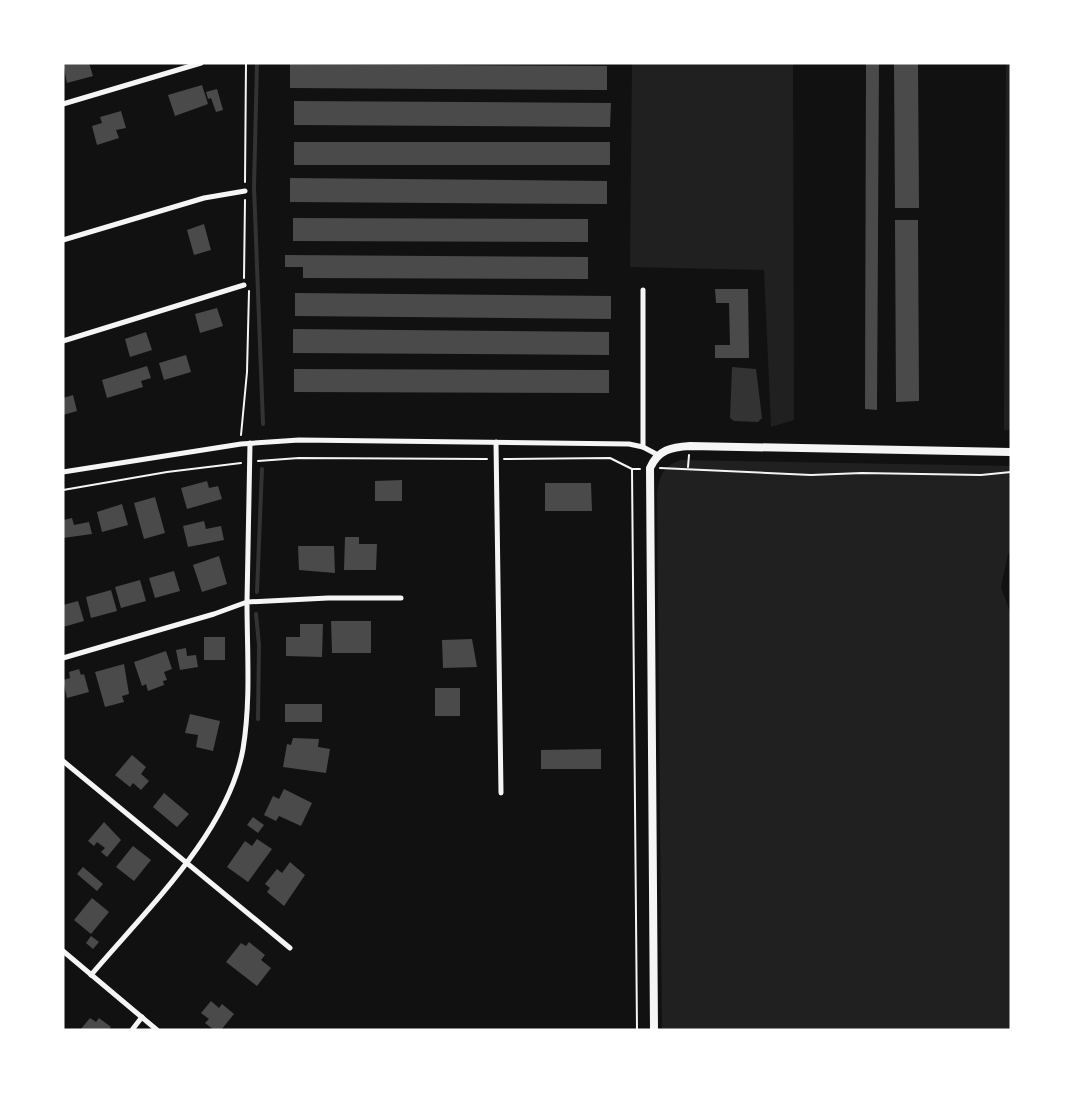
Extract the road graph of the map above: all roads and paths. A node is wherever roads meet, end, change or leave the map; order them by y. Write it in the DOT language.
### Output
graph roads {
  1 [pos="201,63"];
  2 [pos="246,63"];
  3 [pos="63,104"];
  4 [pos="245,191"];
  5 [pos="63,240"];
  6 [pos="244,285"];
  7 [pos="643,290"];
  8 [pos="63,340"];
  9 [pos="496,442"];
  10 [pos="250,443"];
  11 [pos="241,444"];
  12 [pos="643,447"];
  13 [pos="1011,452"];
  14 [pos="658,455"];
  15 [pos="496,459"];
  16 [pos="250,462"];
  17 [pos="650,468"];
  18 [pos="632,470"];
  19 [pos="63,472"];
  20 [pos="1011,472"];
  21 [pos="63,490"];
  22 [pos="401,598"];
  23 [pos="247,602"];
  24 [pos="63,658"];
  25 [pos="63,761"];
  26 [pos="501,793"];
  27 [pos="185,862"];
  28 [pos="290,948"];
  29 [pos="63,951"];
  30 [pos="91,975"];
  31 [pos="142,1017"];
  32 [pos="132,1030"];
  33 [pos="157,1030"];
  34 [pos="637,1030"];
  35 [pos="654,1030"];
  1 -- 3 [label="street"];
  2 -- 4 [label="path"];
  4 -- 5 [label="street"];
  4 -- 6 [label="path"];
  6 -- 8 [label="street"];
  6 -- 11 [label="path"];
  7 -- 12 [label="street"];
  9 -- 10 [label="street"];
  9 -- 12 [label="street"];
  9 -- 15 [label="street"];
  10 -- 11 [label="street"];
  10 -- 16 [label="street"];
  11 -- 19 [label="street"];
  12 -- 14 [label="street"];
  13 -- 14 [label="main road"];
  14 -- 17 [label="main road"];
  15 -- 16 [label="path"];
  15 -- 18 [label="path"];
  15 -- 26 [label="street"];
  16 -- 21 [label="path"];
  16 -- 23 [label="street"];
  17 -- 18 [label="path"];
  17 -- 20 [label="path"];
  17 -- 35 [label="main road"];
  18 -- 34 [label="path"];
  22 -- 23 [label="street"];
  23 -- 24 [label="street"];
  23 -- 27 [label="street"];
  25 -- 27 [label="street"];
  27 -- 28 [label="street"];
  27 -- 30 [label="street"];
  29 -- 30 [label="street"];
  30 -- 31 [label="street"];
  31 -- 32 [label="street"];
  31 -- 33 [label="street"];
}
